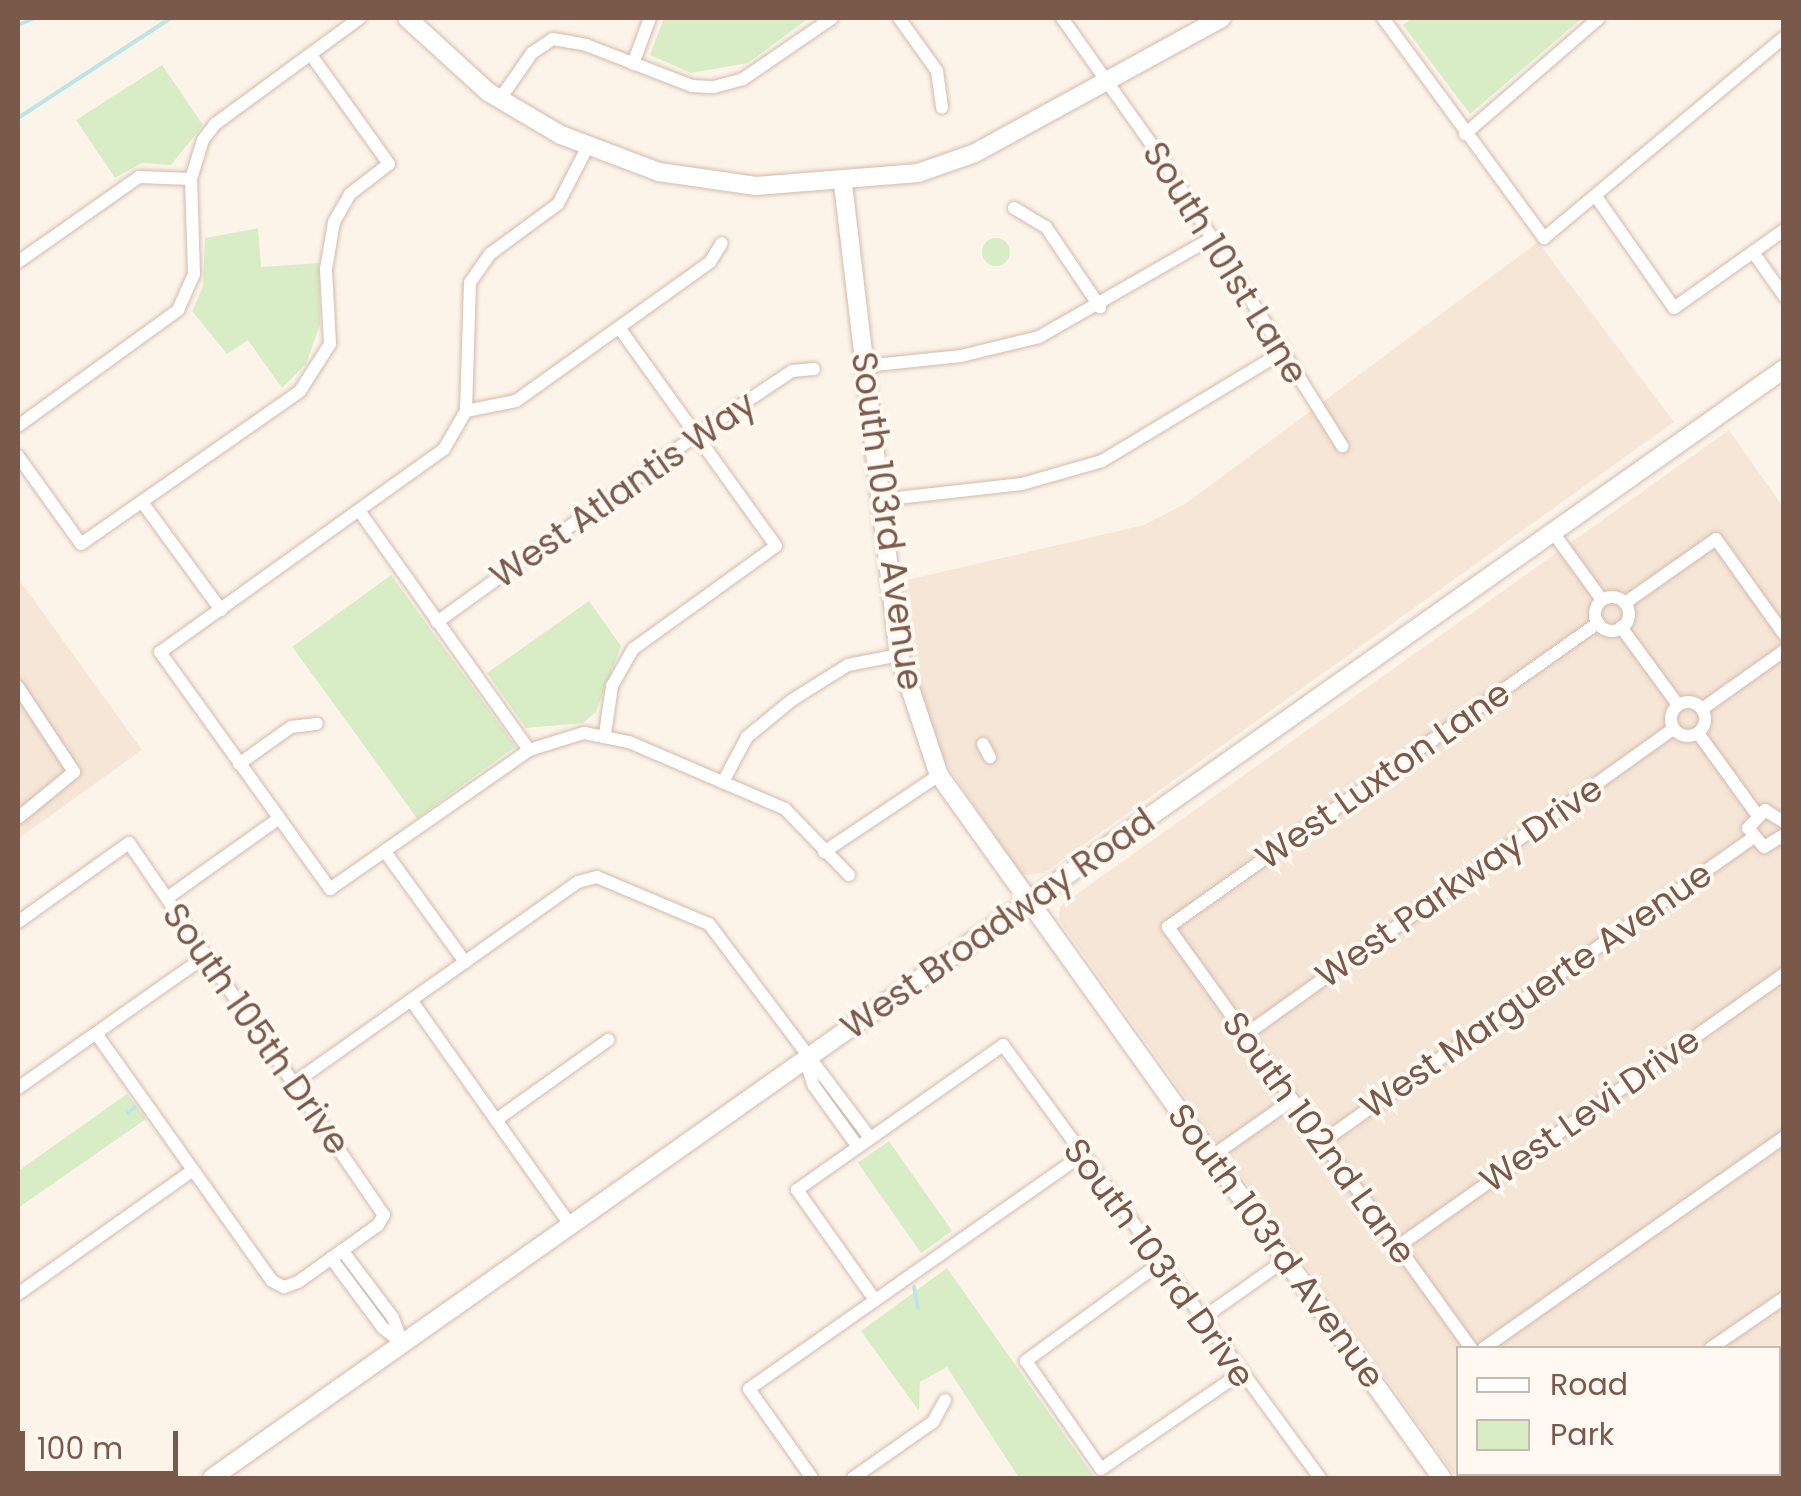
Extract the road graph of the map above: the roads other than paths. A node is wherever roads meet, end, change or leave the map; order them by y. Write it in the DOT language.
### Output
graph roads {
  1 [pos="360,18"];
  2 [pos="407,18"];
  3 [pos="650,18"];
  4 [pos="832,18"];
  5 [pos="899,18"];
  6 [pos="1062,18"];
  7 [pos="1222,18"];
  8 [pos="1599,18"];
  9 [pos="1388,19"];
  10 [pos="1784,37"];
  11 [pos="311,55"];
  12 [pos="633,64"];
  13 [pos="1107,80"];
  14 [pos="500,100"];
  15 [pos="942,108"];
  16 [pos="1465,134"];
  17 [pos="587,148"];
  18 [pos="191,178"];
  19 [pos="843,184"];
  20 [pos="1596,198"];
  21 [pos="1014,208"];
  22 [pos="1784,230"];
  23 [pos="1212,238"];
  24 [pos="722,243"];
  25 [pos="1752,252"];
  26 [pos="18,262"];
  27 [pos="1784,296"];
  28 [pos="1100,308"];
  29 [pos="620,329"];
  30 [pos="1283,352"];
  31 [pos="865,366"];
  32 [pos="1784,368"];
  33 [pos="814,369"];
  34 [pos="466,410"];
  35 [pos="18,426"];
  36 [pos="696,434"];
  37 [pos="1342,446"];
  38 [pos="18,456"];
  39 [pos="880,500"];
  40 [pos="142,502"];
  41 [pos="360,512"];
  42 [pos="1552,531"];
  43 [pos="1602,600"];
  44 [pos="1625,604"];
  45 [pos="220,610"];
  46 [pos="437,622"];
  47 [pos="1598,623"];
  48 [pos="1622,627"];
  49 [pos="1784,634"];
  50 [pos="1784,651"];
  51 [pos="899,654"];
  52 [pos="18,687"];
  53 [pos="1678,705"];
  54 [pos="1702,709"];
  55 [pos="317,724"];
  56 [pos="1673,729"];
  57 [pos="1698,733"];
  58 [pos="605,734"];
  59 [pos="983,744"];
  60 [pos="529,750"];
  61 [pos="990,757"];
  62 [pos="239,764"];
  63 [pos="939,775"];
  64 [pos="723,782"];
  65 [pos="1756,813"];
  66 [pos="18,818"];
  67 [pos="278,819"];
  68 [pos="1783,819"];
  69 [pos="1751,839"];
  70 [pos="1782,843"];
  71 [pos="824,852"];
  72 [pos="386,853"];
  73 [pos="848,875"];
  74 [pos="167,898"];
  75 [pos="1028,903"];
  76 [pos="18,922"];
  77 [pos="1168,927"];
  78 [pos="206,956"];
  79 [pos="464,962"];
  80 [pos="1784,974"];
  81 [pos="411,1000"];
  82 [pos="96,1033"];
  83 [pos="1245,1034"];
  84 [pos="608,1040"];
  85 [pos="806,1060"];
  86 [pos="294,1083"];
  87 [pos="18,1088"];
  88 [pos="1292,1100"];
  89 [pos="496,1120"];
  90 [pos="1784,1136"];
  91 [pos="870,1138"];
  92 [pos="1322,1142"];
  93 [pos="858,1147"];
  94 [pos="1081,1156"];
  95 [pos="1211,1157"];
  96 [pos="193,1170"];
  97 [pos="572,1226"];
  98 [pos="1397,1247"];
  99 [pos="337,1254"];
  100 [pos="1285,1260"];
  101 [pos="1159,1264"];
  102 [pos="18,1294"];
  103 [pos="1784,1298"];
  104 [pos="875,1300"];
  105 [pos="1200,1320"];
  106 [pos="402,1342"];
  107 [pos="1469,1346"];
  108 [pos="1487,1346"];
  109 [pos="1715,1346"];
  110 [pos="1238,1375"];
  111 [pos="945,1400"];
  112 [pos="212,1478"];
  113 [pos="812,1478"];
  114 [pos="853,1478"];
  115 [pos="1319,1478"];
  116 [pos="1442,1478"];
  1 -- 11 [label="street"];
  2 -- 14 [label="street"];
  3 -- 12 [label="street"];
  4 -- 12 [label="street"];
  5 -- 15 [label="street"];
  6 -- 13 [label="street, South 101st Lane"];
  7 -- 13 [label="street"];
  8 -- 16 [label="street"];
  9 -- 16 [label="street"];
  10 -- 20 [label="street"];
  11 -- 18 [label="street"];
  11 -- 40 [label="street"];
  12 -- 14 [label="street"];
  13 -- 19 [label="street"];
  13 -- 23 [label="street, South 101st Lane"];
  14 -- 17 [label="street"];
  16 -- 20 [label="street"];
  17 -- 19 [label="street"];
  17 -- 34 [label="street"];
  18 -- 26 [label="street"];
  18 -- 35 [label="street"];
  19 -- 31 [label="street, South 103rd Avenue"];
  20 -- 25 [label="street"];
  21 -- 28 [label="street"];
  22 -- 25 [label="street"];
  23 -- 28 [label="street"];
  23 -- 30 [label="street, South 101st Lane"];
  24 -- 29 [label="street"];
  25 -- 27 [label="street"];
  28 -- 31 [label="street"];
  29 -- 34 [label="street"];
  29 -- 36 [label="street"];
  30 -- 37 [label="street, South 101st Lane"];
  30 -- 39 [label="street"];
  31 -- 39 [label="street, South 103rd Avenue"];
  32 -- 42 [label="street, West Broadway Road"];
  33 -- 36 [label="street, West Atlantis Way"];
  34 -- 41 [label="street"];
  36 -- 46 [label="street, West Atlantis Way"];
  36 -- 58 [label="street"];
  38 -- 40 [label="street"];
  39 -- 51 [label="street, South 103rd Avenue"];
  40 -- 45 [label="street"];
  41 -- 45 [label="street"];
  41 -- 46 [label="street"];
  42 -- 43 [label="street"];
  42 -- 75 [label="street, West Broadway Road"];
  43 -- 44 [label="street"];
  43 -- 47 [label="street"];
  44 -- 48 [label="street"];
  44 -- 49 [label="street"];
  45 -- 62 [label="street"];
  46 -- 60 [label="street"];
  47 -- 48 [label="street"];
  47 -- 77 [label="street, West Luxton Lane"];
  48 -- 53 [label="street"];
  50 -- 54 [label="street"];
  51 -- 63 [label="street, South 103rd Avenue"];
  51 -- 64 [label="street"];
  52 -- 66 [label="street"];
  53 -- 54 [label="street"];
  53 -- 56 [label="street"];
  54 -- 57 [label="street"];
  55 -- 62 [label="street"];
  56 -- 57 [label="street"];
  56 -- 83 [label="street, West Parkway Drive"];
  57 -- 65 [label="street"];
  58 -- 60 [label="street"];
  58 -- 64 [label="street"];
  59 -- 61 [label="street"];
  60 -- 72 [label="street"];
  62 -- 67 [label="street"];
  63 -- 71 [label="street"];
  63 -- 75 [label="street, South 103rd Avenue"];
  64 -- 71 [label="street"];
  65 -- 68 [label="street"];
  65 -- 69 [label="street"];
  67 -- 72 [label="street"];
  67 -- 74 [label="street"];
  69 -- 70 [label="street"];
  69 -- 92 [label="street, West Marguerte Avenue"];
  71 -- 73 [label="street"];
  72 -- 79 [label="street"];
  74 -- 76 [label="street, South 105th Drive"];
  74 -- 78 [label="street, South 105th Drive"];
  75 -- 85 [label="street, West Broadway Road"];
  75 -- 95 [label="street, South 103rd Avenue"];
  77 -- 83 [label="street, South 102nd Lane"];
  78 -- 82 [label="street"];
  78 -- 86 [label="street, South 105th Drive"];
  79 -- 81 [label="street"];
  79 -- 85 [label="street"];
  80 -- 98 [label="street, West Levi Drive"];
  81 -- 86 [label="street"];
  81 -- 89 [label="street"];
  82 -- 87 [label="street"];
  82 -- 96 [label="street"];
  83 -- 88 [label="street, South 102nd Lane"];
  84 -- 89 [label="street"];
  85 -- 91 [label="street"];
  85 -- 93 [label="street"];
  85 -- 97 [label="street, West Broadway Road"];
  86 -- 99 [label="street, South 105th Drive"];
  88 -- 92 [label="street, South 102nd Lane"];
  88 -- 95 [label="street"];
  89 -- 97 [label="street"];
  90 -- 108 [label="street"];
  91 -- 93 [label="street"];
  91 -- 94 [label="street, South 103rd Drive"];
  92 -- 98 [label="street, South 102nd Lane"];
  93 -- 104 [label="street"];
  94 -- 101 [label="street, South 103rd Drive"];
  94 -- 104 [label="street"];
  95 -- 100 [label="street, South 103rd Avenue"];
  96 -- 99 [label="street"];
  96 -- 102 [label="street"];
  97 -- 106 [label="street, West Broadway Road"];
  98 -- 107 [label="street, South 102nd Lane"];
  99 -- 106 [label="street"];
  100 -- 105 [label="street"];
  100 -- 116 [label="street, South 103rd Avenue"];
  101 -- 105 [label="street, South 103rd Drive"];
  101 -- 110 [label="street"];
  103 -- 109 [label="street"];
  104 -- 113 [label="street"];
  105 -- 110 [label="street, South 103rd Drive"];
  106 -- 112 [label="street, West Broadway Road"];
  110 -- 115 [label="street, South 103rd Drive"];
  111 -- 114 [label="street"];
}
